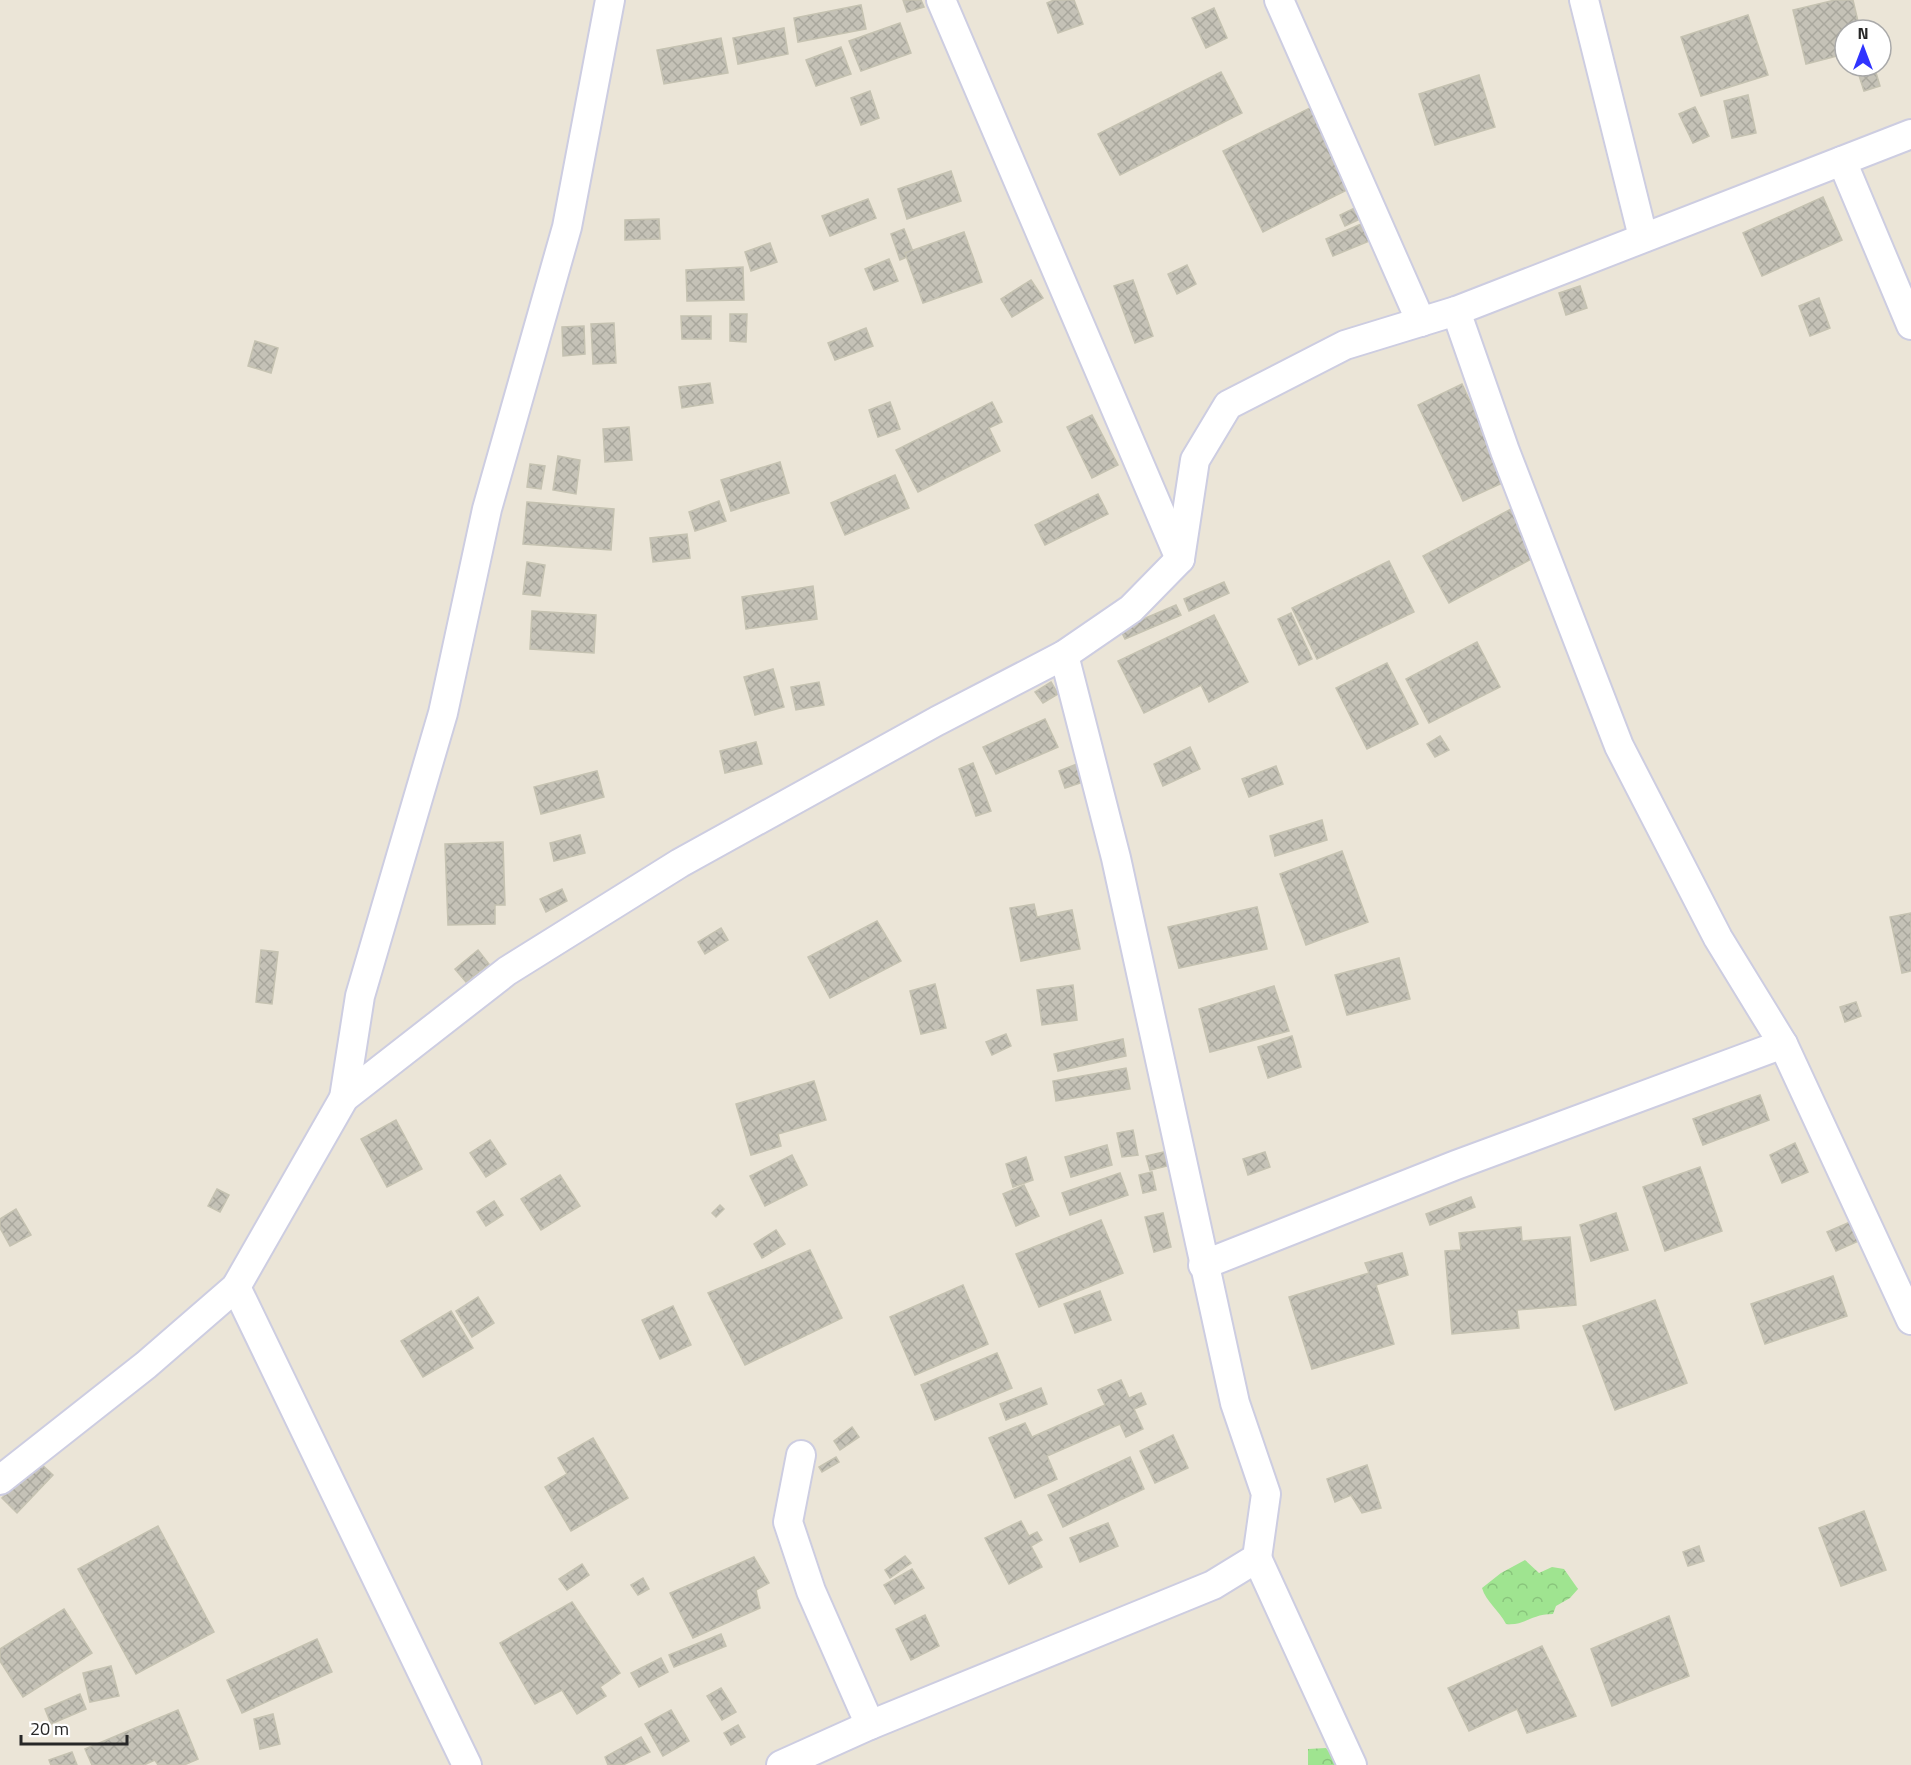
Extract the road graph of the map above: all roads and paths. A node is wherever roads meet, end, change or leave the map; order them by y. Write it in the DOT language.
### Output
graph roads {
  1 [pos="610,0"];
  2 [pos="941,0"];
  3 [pos="1279,0"];
  4 [pos="1584,0"];
  5 [pos="1911,134"];
  6 [pos="1842,161"];
  7 [pos="1643,237"];
  8 [pos="1456,312"];
  9 [pos="1421,322"];
  10 [pos="1911,325"];
  11 [pos="1180,559"];
  12 [pos="1064,655"];
  13 [pos="1783,1044"];
  14 [pos="344,1098"];
  15 [pos="1203,1265"];
  16 [pos="236,1287"];
  17 [pos="1909,1313"];
  18 [pos="801,1455"];
  19 [pos="0,1480"];
  20 [pos="1257,1558"];
  21 [pos="870,1725"];
  22 [pos="467,1765"];
  23 [pos="780,1765"];
  24 [pos="1352,1765"];
  1 -- 14 [label="street"];
  2 -- 11 [label="street"];
  3 -- 9 [label="street"];
  4 -- 7 [label="street"];
  5 -- 6 [label="street"];
  6 -- 7 [label="street"];
  6 -- 10 [label="street"];
  7 -- 8 [label="street"];
  8 -- 9 [label="street"];
  8 -- 13 [label="street"];
  9 -- 11 [label="street"];
  11 -- 12 [label="street"];
  12 -- 14 [label="street"];
  12 -- 15 [label="street"];
  13 -- 15 [label="street"];
  13 -- 17 [label="street"];
  14 -- 16 [label="street"];
  15 -- 20 [label="street"];
  16 -- 19 [label="street"];
  16 -- 22 [label="street"];
  18 -- 21 [label="street"];
  20 -- 21 [label="street"];
  20 -- 24 [label="street"];
  21 -- 23 [label="street"];
}
